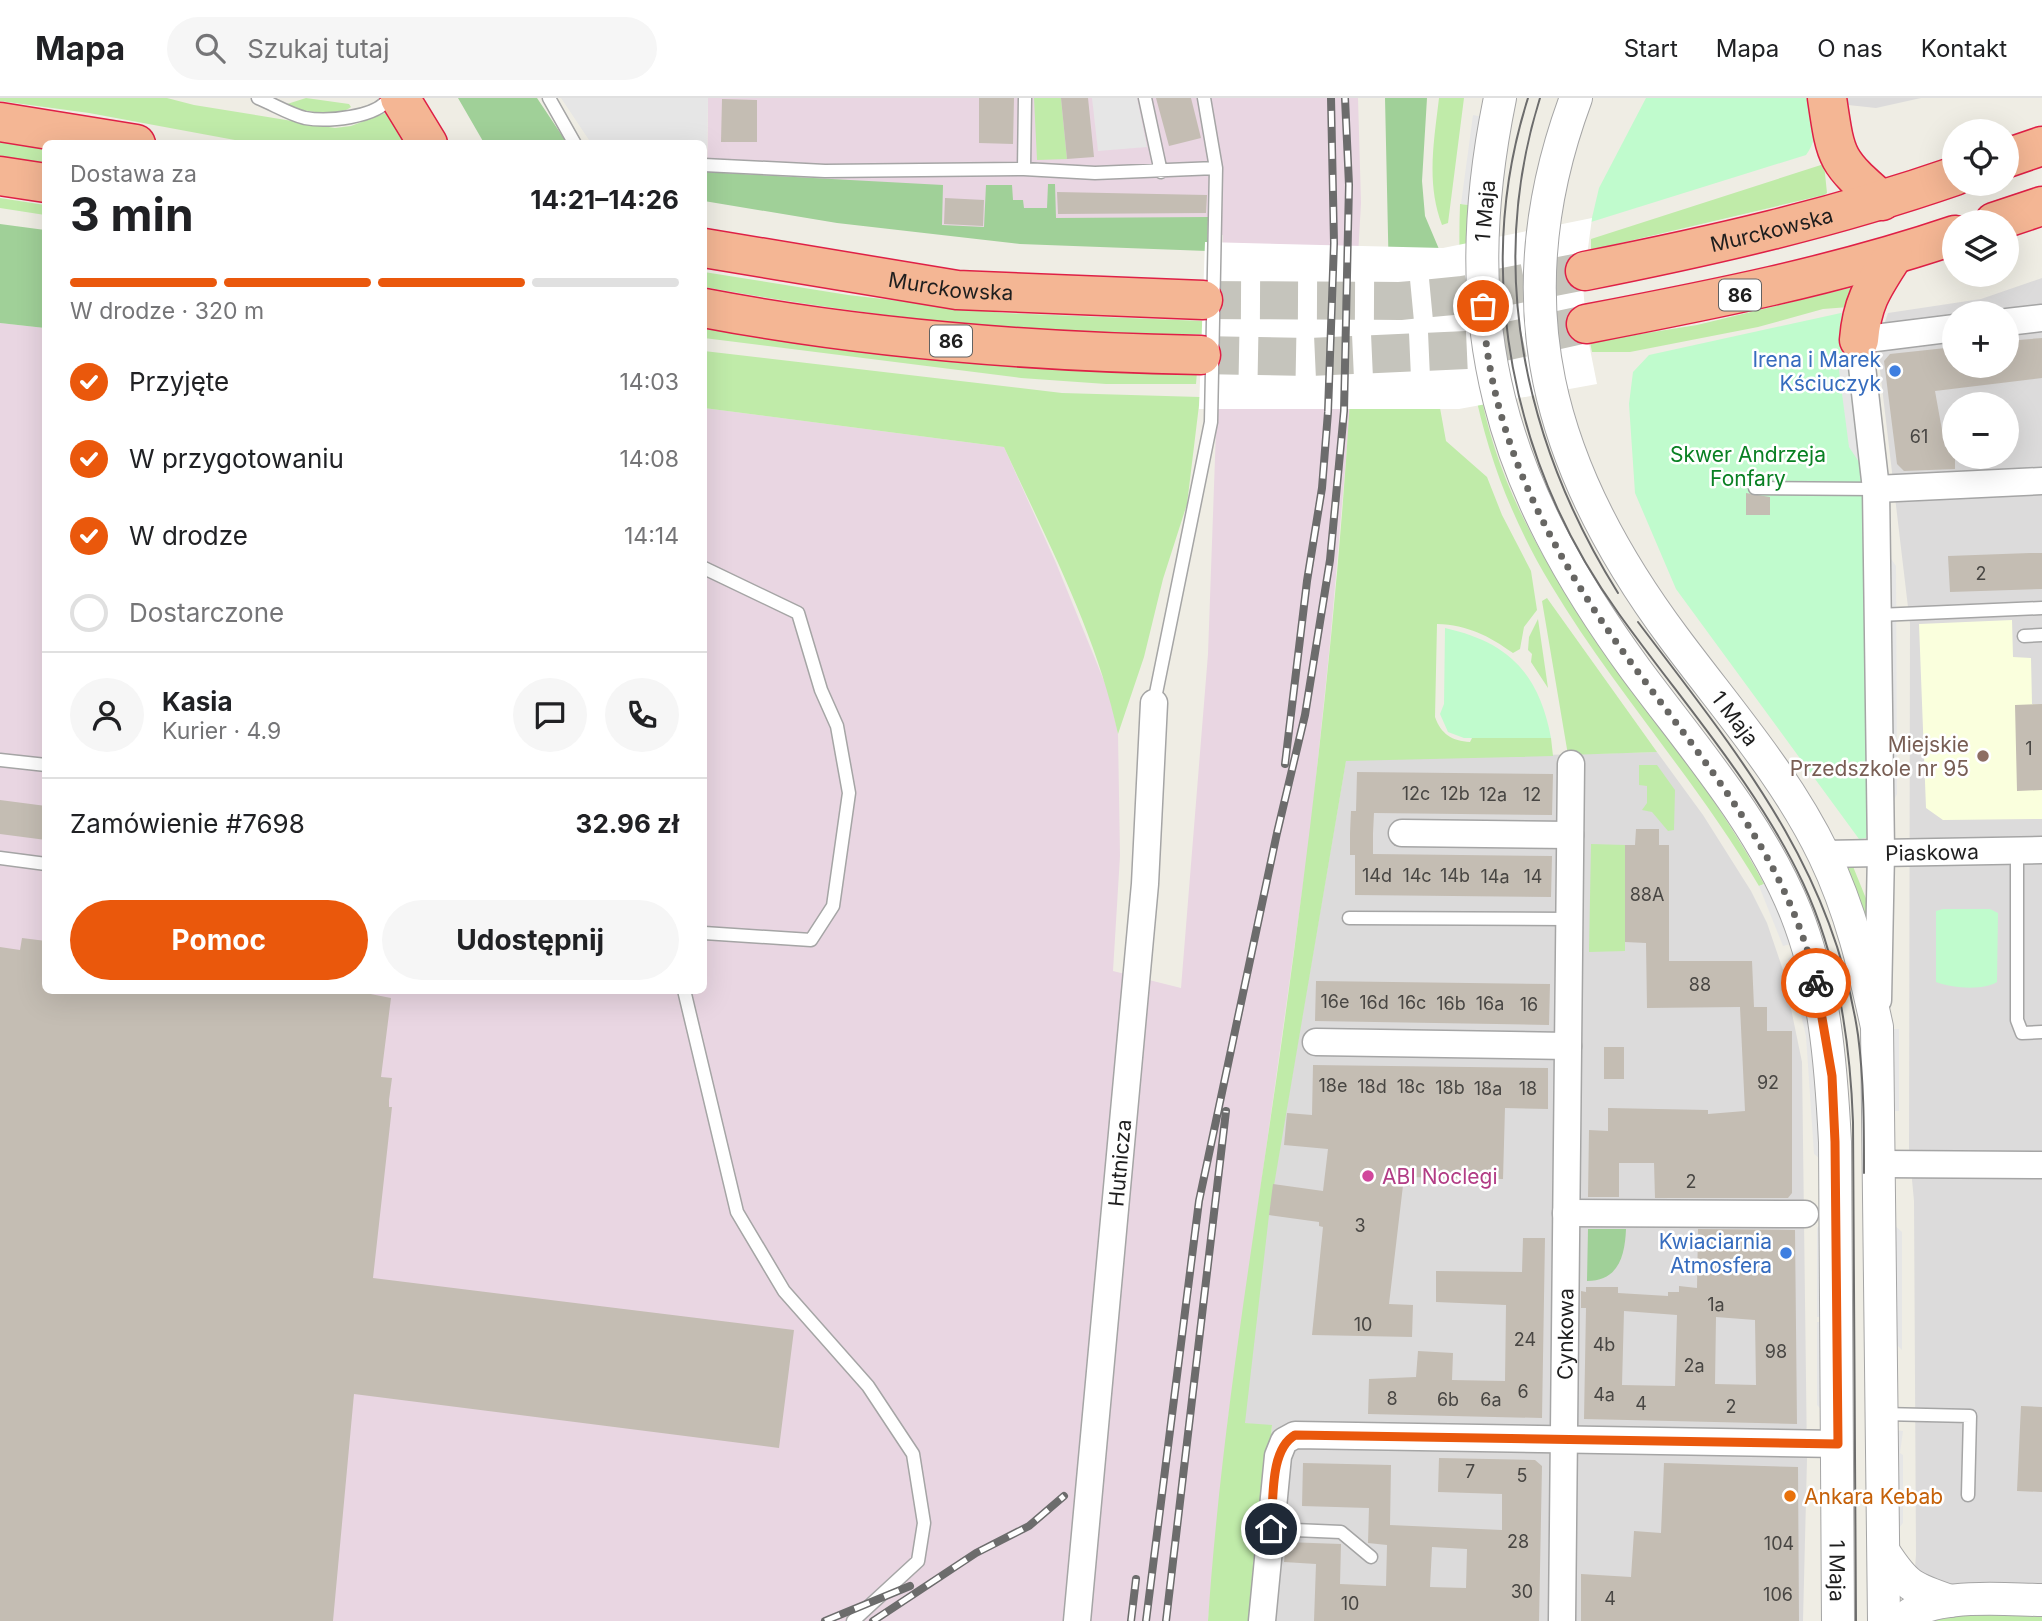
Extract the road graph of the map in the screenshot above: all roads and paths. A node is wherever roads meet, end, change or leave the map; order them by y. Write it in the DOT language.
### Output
graph roads {
  1 [pos="259,98"];
  2 [pos="389,98"];
  3 [pos="400,98"];
  4 [pos="549,98"];
  5 [pos="1025,98"];
  6 [pos="1145,98"];
  7 [pos="1204,98"];
  8 [pos="1500,98"];
  9 [pos="1576,98"];
  10 [pos="1827,98"];
  11 [pos="0,122"];
  12 [pos="111,140"];
  13 [pos="426,140"];
  14 [pos="573,140"];
  15 [pos="2042,146"];
  16 [pos="2019,154"];
  17 [pos="707,165"];
  18 [pos="1216,168"];
  19 [pos="1024,169"];
  20 [pos="1161,172"];
  21 [pos="0,176"];
  22 [pos="1942,180"];
  23 [pos="42,182"];
  24 [pos="1882,201"];
  25 [pos="2042,206"];
  26 [pos="2019,214"];
  27 [pos="1942,240"];
  28 [pos="707,248"];
  29 [pos="1893,256"];
  30 [pos="1585,271"];
  31 [pos="1203,300"];
  32 [pos="707,307"];
  33 [pos="2042,318"];
  34 [pos="2019,321"];
  35 [pos="1586,324"];
  36 [pos="1942,330"];
  37 [pos="1859,340"];
  38 [pos="1201,355"];
  39 [pos="2042,481"];
  40 [pos="1755,488"];
  41 [pos="1875,489"];
  42 [pos="707,569"];
  43 [pos="2042,608"];
  44 [pos="1878,615"];
  45 [pos="2042,635"];
  46 [pos="2024,636"];
  47 [pos="1154,703"];
  48 [pos="0,760"];
  49 [pos="1571,764"];
  50 [pos="42,765"];
  51 [pos="1402,833"];
  52 [pos="1570,835"];
  53 [pos="2030,850"];
  54 [pos="1881,852"];
  55 [pos="1824,854"];
  56 [pos="0,858"];
  57 [pos="42,863"];
  58 [pos="1349,918"];
  59 [pos="1570,919"];
  60 [pos="707,933"];
  61 [pos="685,994"];
  62 [pos="1877,1027"];
  63 [pos="2042,1032"];
  64 [pos="1316,1042"];
  65 [pos="1568,1046"];
  66 [pos="1881,1164"];
  67 [pos="2042,1165"];
  68 [pos="1566,1213"];
  69 [pos="1805,1214"];
  70 [pos="1883,1414"];
  71 [pos="1564,1440"];
  72 [pos="1838,1444"];
  73 [pos="1968,1495"];
  74 [pos="1271,1529"];
  75 [pos="1884,1552"];
  76 [pos="1371,1557"];
  77 [pos="2042,1600"];
  78 [pos="1950,1601"];
  79 [pos="853,1621"];
  80 [pos="1077,1621"];
  81 [pos="1262,1621"];
  82 [pos="1562,1621"];
  83 [pos="1838,1621"];
  84 [pos="1884,1621"];
  85 [pos="1903,1621"];
  1 -- 2 [label="lane"];
  3 -- 13 [label="highway"];
  4 -- 14 [label="lane"];
  5 -- 19 [label="lane"];
  6 -- 20 [label="lane"];
  7 -- 18 [label="lane"];
  8 -- 72 [label="street, 1 Maja"];
  9 -- 55 [label="street, 1 Maja"];
  10 -- 24 [label="highway"];
  11 -- 12 [label="highway"];
  15 -- 16 [label="highway"];
  17 -- 19 [label="lane"];
  18 -- 20 [label="lane"];
  18 -- 47 [label="lane"];
  19 -- 20 [label="lane"];
  21 -- 23 [label="highway"];
  22 -- 24 [label="highway, Murckowska"];
  24 -- 30 [label="highway, Murckowska"];
  25 -- 26 [label="highway"];
  27 -- 29 [label="highway, 86"];
  28 -- 31 [label="highway, Murckowska"];
  29 -- 35 [label="highway, 86"];
  29 -- 37 [label="highway"];
  32 -- 38 [label="highway, 86"];
  33 -- 34 [label="street"];
  36 -- 37 [label="street"];
  37 -- 41 [label="street, 1 Maja"];
  39 -- 41 [label="street"];
  40 -- 41 [label="lane"];
  41 -- 44 [label="street, 1 Maja"];
  42 -- 60 [label="lane"];
  43 -- 44 [label="lane"];
  44 -- 54 [label="street, 1 Maja"];
  45 -- 46 [label="lane"];
  47 -- 80 [label="street, Hutnicza"];
  48 -- 50 [label="lane"];
  49 -- 52 [label="street, Cynkowa"];
  51 -- 52 [label="street"];
  52 -- 59 [label="street, Cynkowa"];
  53 -- 54 [label="street, Piaskowa"];
  53 -- 63 [label="lane"];
  54 -- 55 [label="street, Piaskowa"];
  54 -- 62 [label="street, 1 Maja"];
  55 -- 62 [label="street, 1 Maja"];
  56 -- 57 [label="lane"];
  58 -- 59 [label="lane"];
  59 -- 65 [label="street, Cynkowa"];
  61 -- 79 [label="lane"];
  62 -- 66 [label="street, 1 Maja"];
  64 -- 65 [label="street"];
  65 -- 68 [label="street, Cynkowa"];
  66 -- 67 [label="street"];
  66 -- 70 [label="street, 1 Maja"];
  68 -- 69 [label="street"];
  68 -- 71 [label="street, Cynkowa"];
  70 -- 73 [label="lane"];
  70 -- 75 [label="street, 1 Maja"];
  71 -- 72 [label="street"];
  71 -- 74 [label="street"];
  71 -- 82 [label="street, Cynkowa"];
  72 -- 83 [label="street, 1 Maja"];
  74 -- 76 [label="lane"];
  74 -- 81 [label="street"];
  75 -- 78 [label="street"];
  75 -- 84 [label="street, 1 Maja"];
  77 -- 78 [label="street"];
  78 -- 85 [label="street"];
}
